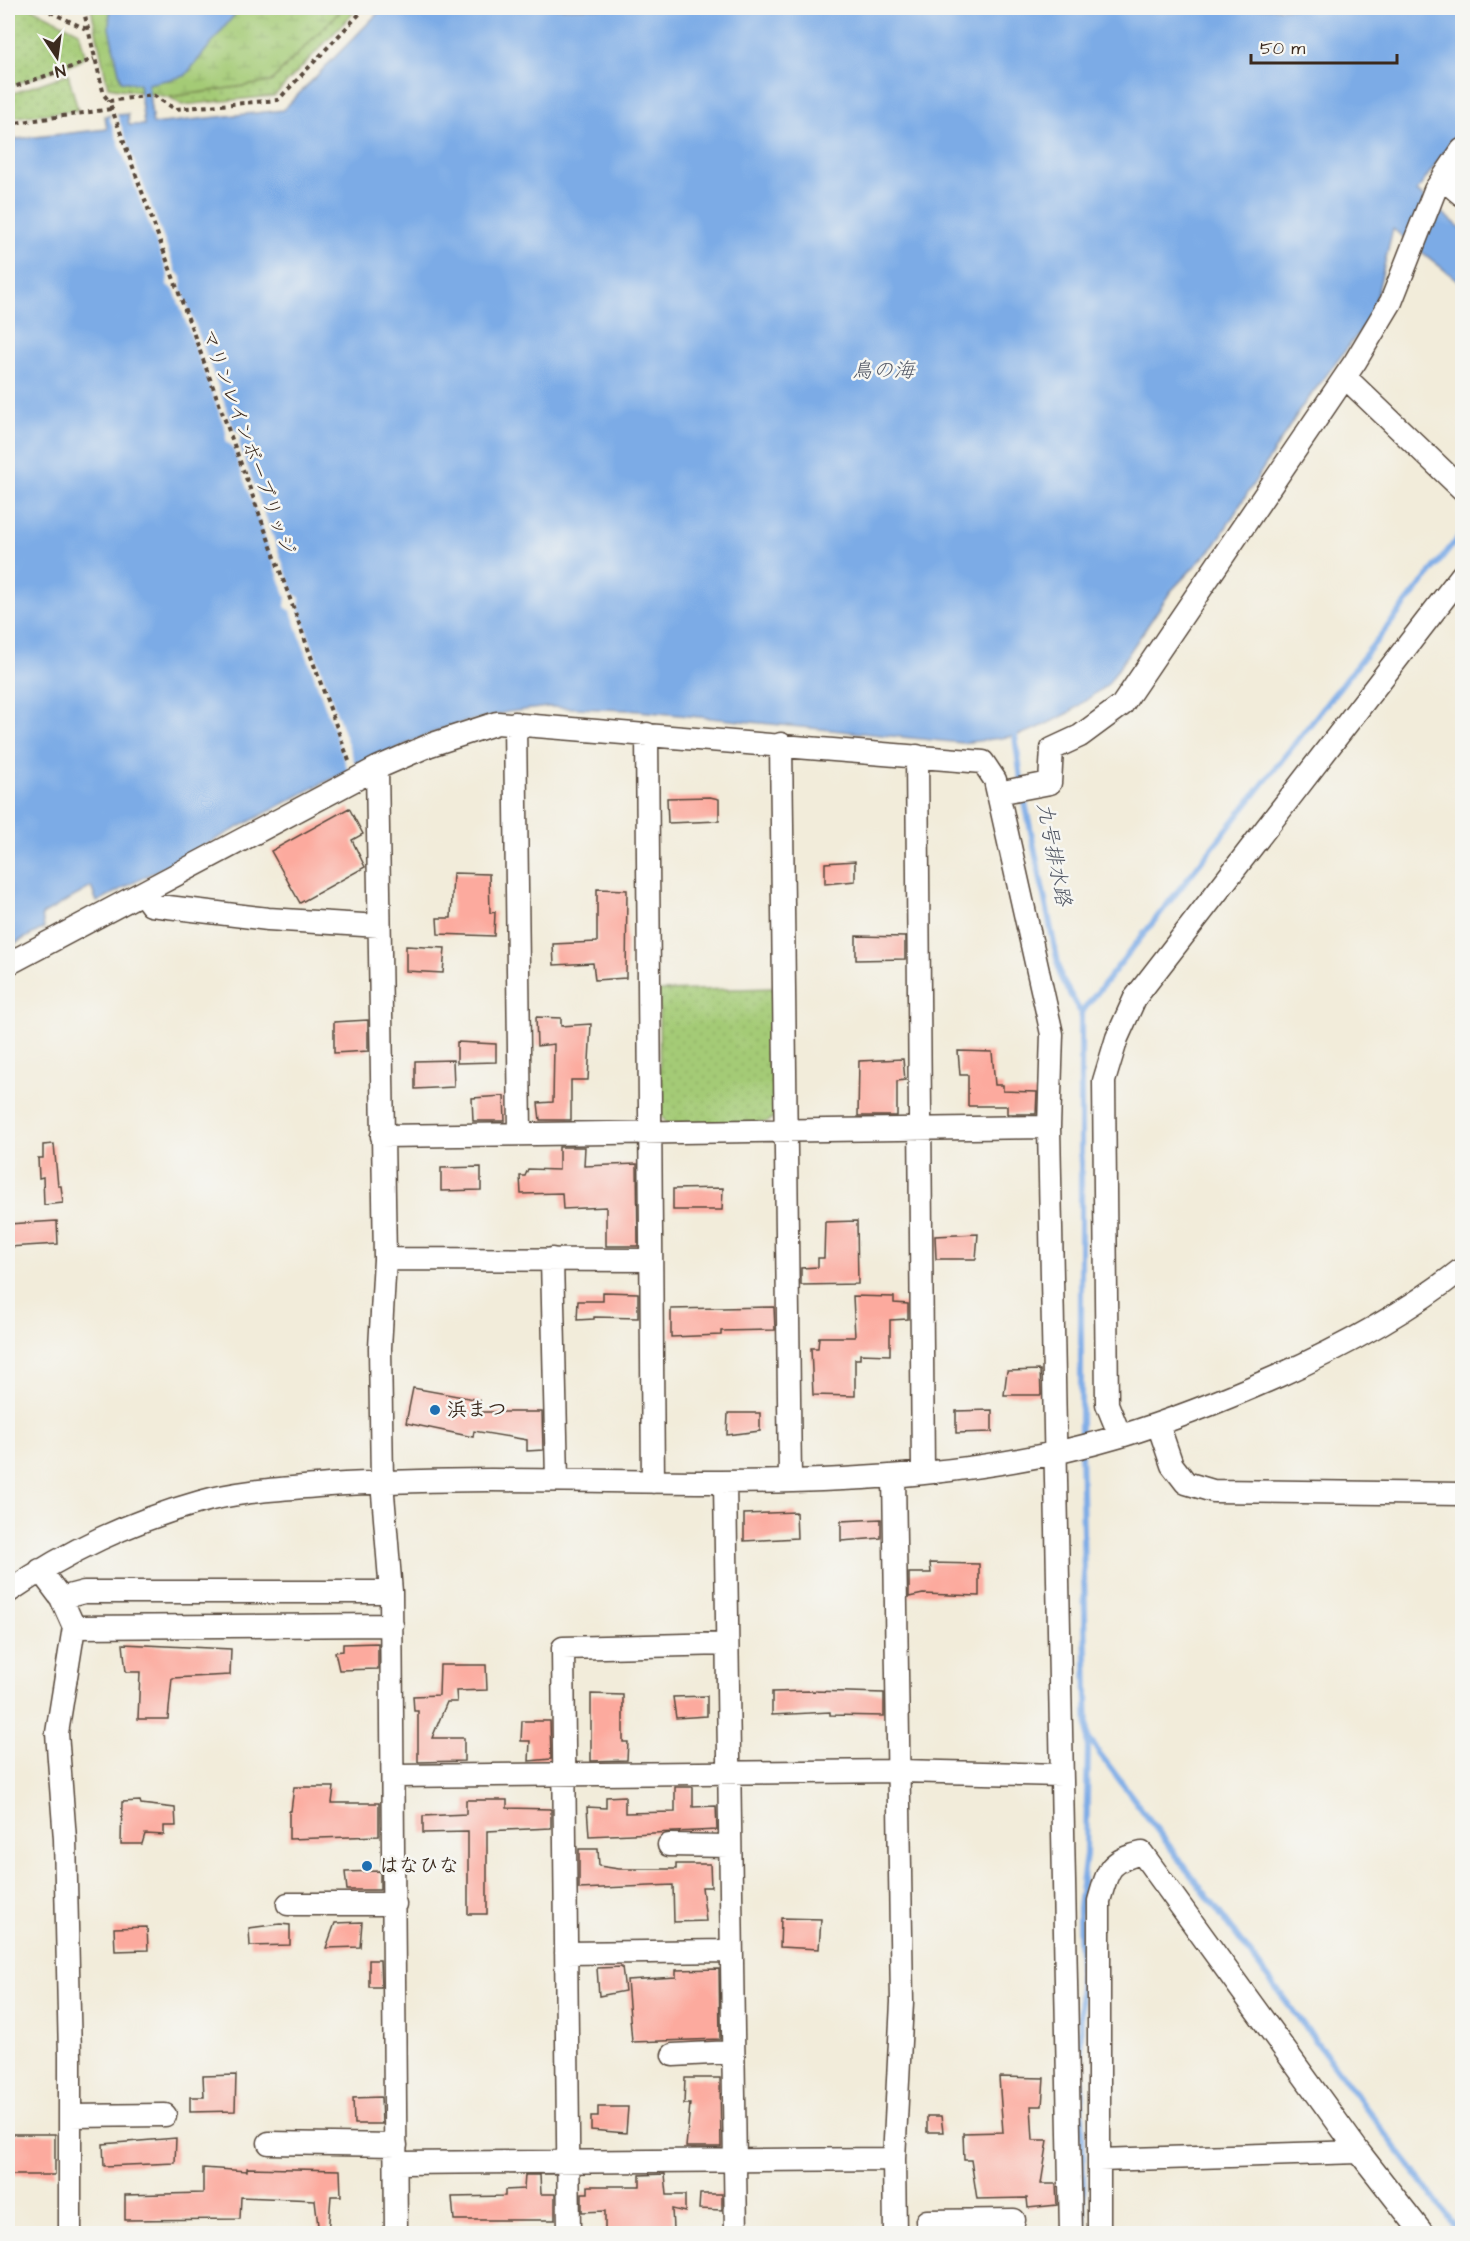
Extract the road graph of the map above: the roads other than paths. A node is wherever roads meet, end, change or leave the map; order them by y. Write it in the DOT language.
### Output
graph roads {
  1 [pos="1462,150"];
  2 [pos="1439,185"];
  3 [pos="1462,195"];
  4 [pos="1350,370"];
  5 [pos="1460,487"];
  6 [pos="1462,575"];
  7 [pos="515,723"];
  8 [pos="646,734"];
  9 [pos="781,744"];
  10 [pos="917,756"];
  11 [pos="377,768"];
  12 [pos="1003,793"];
  13 [pos="142,893"];
  14 [pos="379,926"];
  15 [pos="8,964"];
  16 [pos="1049,1127"];
  17 [pos="787,1131"];
  18 [pos="922,1131"];
  19 [pos="650,1132"];
  20 [pos="520,1133"];
  21 [pos="382,1136"];
  22 [pos="385,1259"];
  23 [pos="552,1259"];
  24 [pos="651,1260"];
  25 [pos="1462,1269"];
  26 [pos="1158,1424"];
  27 [pos="1111,1439"];
  28 [pos="1063,1450"];
  29 [pos="923,1472"];
  30 [pos="894,1476"];
  31 [pos="790,1479"];
  32 [pos="557,1480"];
  33 [pos="382,1482"];
  34 [pos="654,1482"];
  35 [pos="725,1482"];
  36 [pos="1462,1494"];
  37 [pos="40,1570"];
  38 [pos="8,1592"];
  39 [pos="391,1592"];
  40 [pos="61,1598"];
  41 [pos="392,1625"];
  42 [pos="74,1627"];
  43 [pos="727,1644"];
  44 [pos="900,1771"];
  45 [pos="728,1773"];
  46 [pos="563,1774"];
  47 [pos="1061,1775"];
  48 [pos="394,1776"];
  49 [pos="669,1845"];
  50 [pos="729,1845"];
  51 [pos="288,1904"];
  52 [pos="395,1904"];
  53 [pos="731,1951"];
  54 [pos="566,1953"];
  55 [pos="732,2052"];
  56 [pos="672,2055"];
  57 [pos="165,2115"];
  58 [pos="70,2116"];
  59 [pos="270,2143"];
  60 [pos="1359,2152"];
  61 [pos="397,2154"];
  62 [pos="894,2159"];
  63 [pos="1099,2160"];
  64 [pos="569,2161"];
  65 [pos="734,2161"];
  66 [pos="1014,2220"];
  67 [pos="927,2221"];
  68 [pos="962,2227"];
  69 [pos="70,2234"];
  70 [pos="396,2234"];
  71 [pos="569,2234"];
  72 [pos="736,2234"];
  73 [pos="895,2234"];
  74 [pos="1071,2234"];
  75 [pos="1099,2234"];
  76 [pos="1423,2234"];
  1 -- 2 [label="street"];
  2 -- 3 [label="street"];
  2 -- 4 [label="street"];
  4 -- 5 [label="street"];
  4 -- 12 [label="street"];
  6 -- 27 [label="street"];
  7 -- 8 [label="street"];
  7 -- 11 [label="street"];
  7 -- 20 [label="street"];
  8 -- 9 [label="street"];
  8 -- 19 [label="street"];
  9 -- 10 [label="street"];
  9 -- 17 [label="street"];
  10 -- 12 [label="street"];
  10 -- 18 [label="street"];
  11 -- 13 [label="street"];
  11 -- 14 [label="street"];
  12 -- 16 [label="street"];
  13 -- 14 [label="street"];
  13 -- 15 [label="street"];
  14 -- 21 [label="street"];
  16 -- 18 [label="street"];
  16 -- 28 [label="street"];
  17 -- 18 [label="street"];
  17 -- 19 [label="street"];
  17 -- 31 [label="street"];
  18 -- 29 [label="street"];
  19 -- 20 [label="street"];
  19 -- 24 [label="street"];
  20 -- 21 [label="street"];
  21 -- 22 [label="street"];
  22 -- 23 [label="street"];
  22 -- 33 [label="street"];
  23 -- 24 [label="street"];
  23 -- 32 [label="street"];
  24 -- 34 [label="street"];
  25 -- 26 [label="street"];
  26 -- 27 [label="street"];
  26 -- 36 [label="street"];
  27 -- 28 [label="street"];
  28 -- 29 [label="street"];
  28 -- 47 [label="street"];
  29 -- 30 [label="street"];
  30 -- 31 [label="street"];
  30 -- 44 [label="street"];
  31 -- 35 [label="street"];
  32 -- 33 [label="street"];
  32 -- 34 [label="street"];
  33 -- 37 [label="street"];
  33 -- 39 [label="street"];
  34 -- 35 [label="street"];
  35 -- 43 [label="street"];
  37 -- 38 [label="street"];
  37 -- 40 [label="street"];
  39 -- 40 [label="street"];
  39 -- 41 [label="street"];
  40 -- 42 [label="street"];
  41 -- 42 [label="street"];
  41 -- 48 [label="street"];
  42 -- 58 [label="street"];
  43 -- 45 [label="street"];
  43 -- 46 [label="street"];
  44 -- 45 [label="street"];
  44 -- 47 [label="street"];
  44 -- 62 [label="street"];
  45 -- 46 [label="street"];
  45 -- 50 [label="street"];
  46 -- 48 [label="street"];
  46 -- 54 [label="street"];
  47 -- 74 [label="street"];
  48 -- 52 [label="street"];
  49 -- 50 [label="street"];
  50 -- 53 [label="street"];
  51 -- 52 [label="street"];
  52 -- 61 [label="street"];
  53 -- 54 [label="street"];
  53 -- 55 [label="street"];
  54 -- 64 [label="street"];
  55 -- 56 [label="street"];
  55 -- 65 [label="street"];
  57 -- 58 [label="street"];
  58 -- 69 [label="street"];
  59 -- 61 [label="street"];
  60 -- 63 [label="street"];
  60 -- 63 [label="street"];
  60 -- 76 [label="street"];
  61 -- 64 [label="street"];
  61 -- 70 [label="street"];
  62 -- 65 [label="street"];
  62 -- 73 [label="street"];
  63 -- 75 [label="street"];
  64 -- 65 [label="street"];
  64 -- 71 [label="street"];
  65 -- 72 [label="street"];
  66 -- 68 [label="street"];
  67 -- 68 [label="street"];
}
